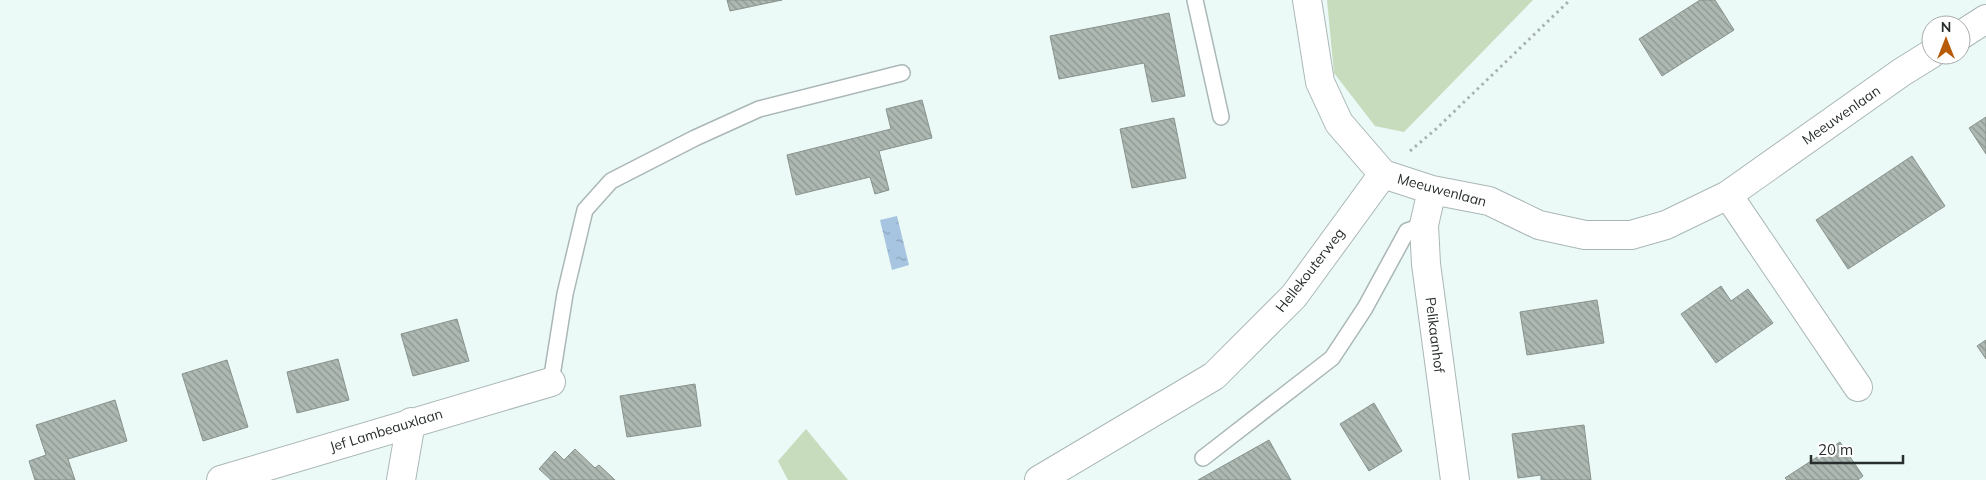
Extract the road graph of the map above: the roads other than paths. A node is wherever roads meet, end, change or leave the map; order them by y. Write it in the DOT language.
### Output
graph roads {
  1 [pos="1195,0"];
  2 [pos="1307,0"];
  3 [pos="1986,19"];
  4 [pos="1971,29"];
  5 [pos="1921,60"];
  6 [pos="902,73"];
  7 [pos="1221,117"];
  8 [pos="1383,174"];
  9 [pos="1432,190"];
  10 [pos="1728,195"];
  11 [pos="1424,225"];
  12 [pos="551,382"];
  13 [pos="1858,387"];
  14 [pos="412,422"];
  15 [pos="1203,458"];
  16 [pos="221,480"];
  17 [pos="401,480"];
  18 [pos="1039,480"];
  19 [pos="1455,480"];
  1 -- 7 [label="lane"];
  2 -- 8 [label="street"];
  3 -- 4 [label="street"];
  5 -- 10 [label="street, Meeuwenlaan"];
  6 -- 12 [label="lane"];
  8 -- 9 [label="street, Meeuwenlaan"];
  8 -- 18 [label="street, Hellekouterweg"];
  9 -- 10 [label="street, Meeuwenlaan"];
  9 -- 11 [label="street, Pelikaanhof"];
  10 -- 13 [label="street"];
  11 -- 15 [label="lane"];
  11 -- 19 [label="street, Pelikaanhof"];
  12 -- 14 [label="street, Jef Lambeauxlaan"];
  14 -- 16 [label="street, Jef Lambeauxlaan"];
  14 -- 17 [label="street"];
}
